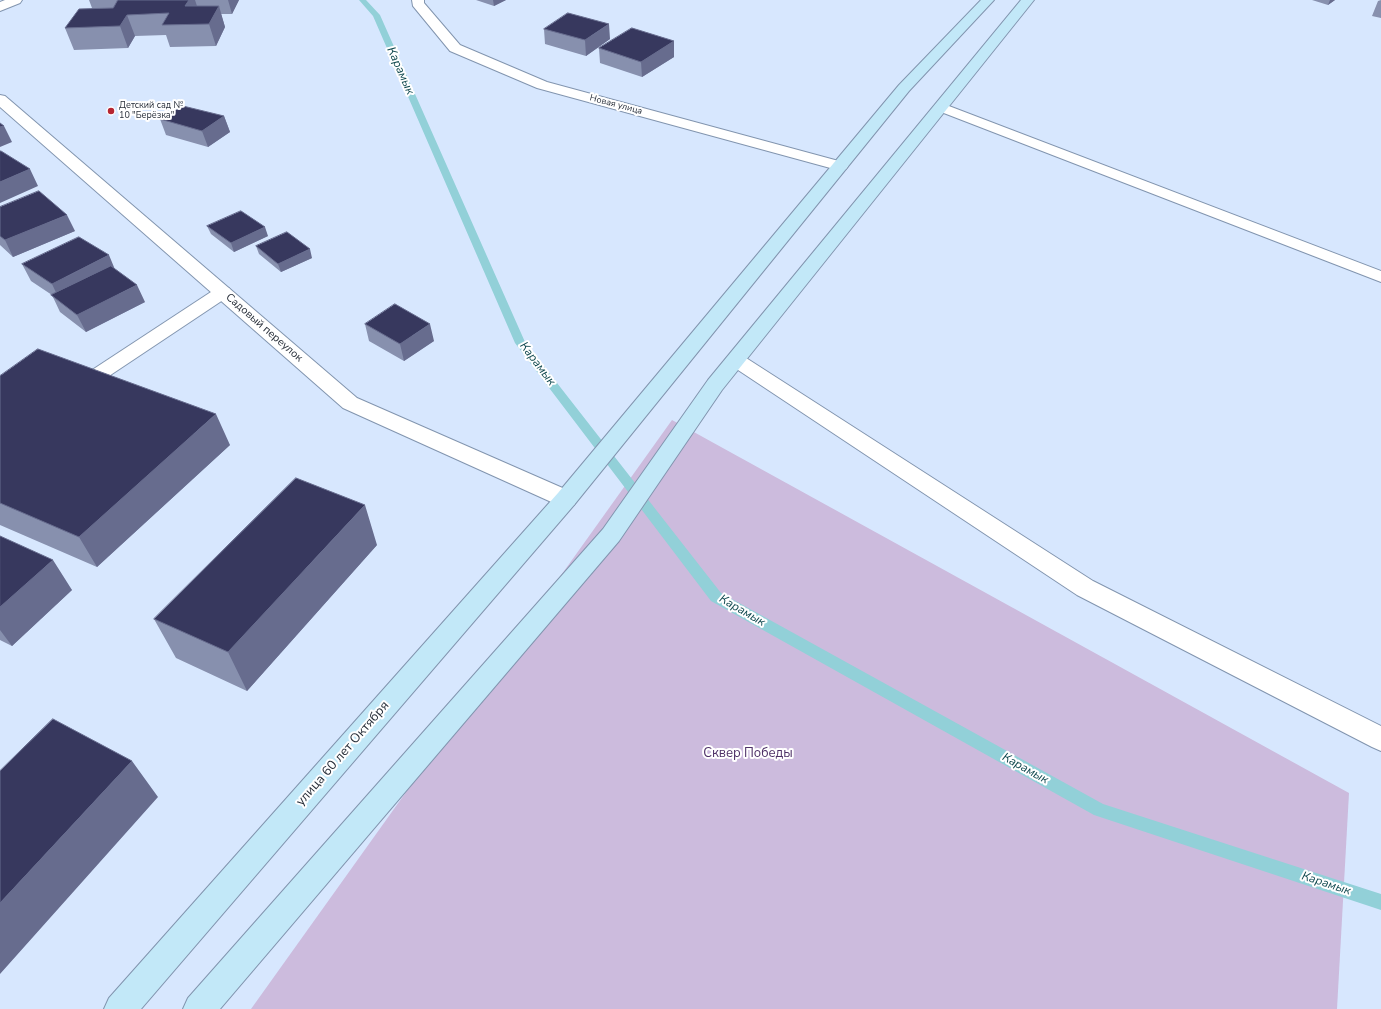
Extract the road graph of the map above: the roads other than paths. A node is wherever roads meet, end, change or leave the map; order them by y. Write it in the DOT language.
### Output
graph roads {
  1 [pos="16,0"];
  2 [pos="418,0"];
  3 [pos="988,0"];
  4 [pos="1028,0"];
  5 [pos="0,7"];
  6 [pos="0,99"];
  7 [pos="941,107"];
  8 [pos="840,166"];
  9 [pos="1381,277"];
  10 [pos="223,292"];
  11 [pos="736,360"];
  12 [pos="93,378"];
  13 [pos="566,499"];
  14 [pos="1381,739"];
  15 [pos="120,1009"];
  16 [pos="199,1009"];
  1 -- 5 [label="street"];
  2 -- 8 [label="street, Новая улица"];
  3 -- 8 [label="street, улица 60 лет Октября"];
  4 -- 7 [label="street"];
  6 -- 10 [label="street, Садовый переулок"];
  7 -- 9 [label="street"];
  7 -- 11 [label="street"];
  8 -- 13 [label="street, улица 60 лет Октября"];
  10 -- 12 [label="lane"];
  10 -- 13 [label="street, Садовый переулок"];
  11 -- 14 [label="street"];
  11 -- 16 [label="street"];
  13 -- 15 [label="street, улица 60 лет Октября"];
}
